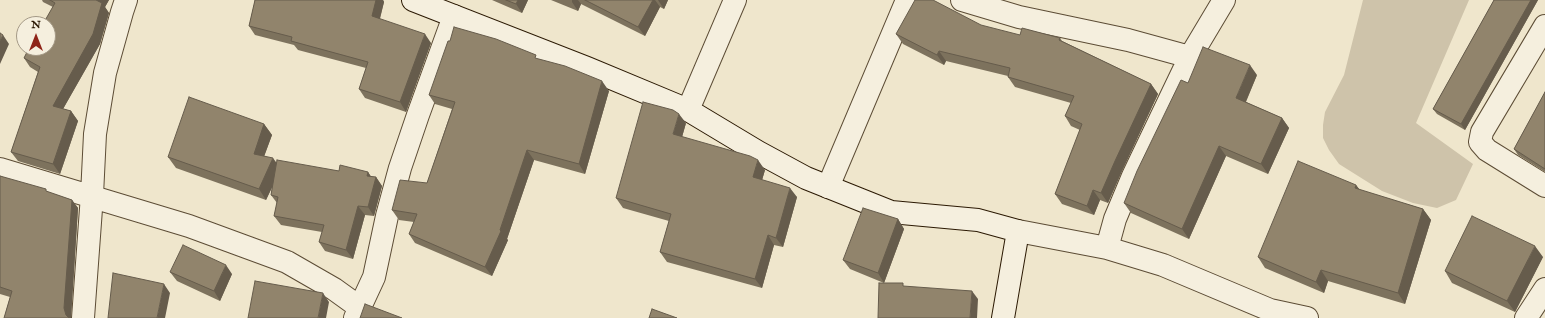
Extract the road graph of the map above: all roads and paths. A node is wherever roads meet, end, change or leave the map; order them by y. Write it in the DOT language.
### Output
graph roads {
  1 [pos="126,0"];
  2 [pos="413,0"];
  3 [pos="735,0"];
  4 [pos="907,0"];
  5 [pos="962,0"];
  6 [pos="1224,0"];
  7 [pos="454,16"];
  8 [pos="1545,26"];
  9 [pos="1190,57"];
  10 [pos="688,110"];
  11 [pos="0,169"];
  12 [pos="1545,186"];
  13 [pos="828,187"];
  14 [pos="92,195"];
  15 [pos="1018,231"];
  16 [pos="1107,248"];
  17 [pos="1545,289"];
  18 [pos="357,313"];
  19 [pos="83,318"];
  20 [pos="1003,318"];
  21 [pos="1307,318"];
  22 [pos="1526,318"];
  1 -- 14 [label="street"];
  2 -- 7 [label="street"];
  3 -- 10 [label="street"];
  4 -- 13 [label="street"];
  5 -- 9 [label="street"];
  6 -- 9 [label="street"];
  7 -- 10 [label="street"];
  7 -- 18 [label="street"];
  8 -- 12 [label="street"];
  9 -- 16 [label="street"];
  10 -- 13 [label="street"];
  11 -- 14 [label="street"];
  13 -- 15 [label="street"];
  14 -- 18 [label="street"];
  14 -- 19 [label="street"];
  15 -- 16 [label="street"];
  15 -- 20 [label="street"];
  16 -- 21 [label="street"];
  17 -- 22 [label="street"];
}
